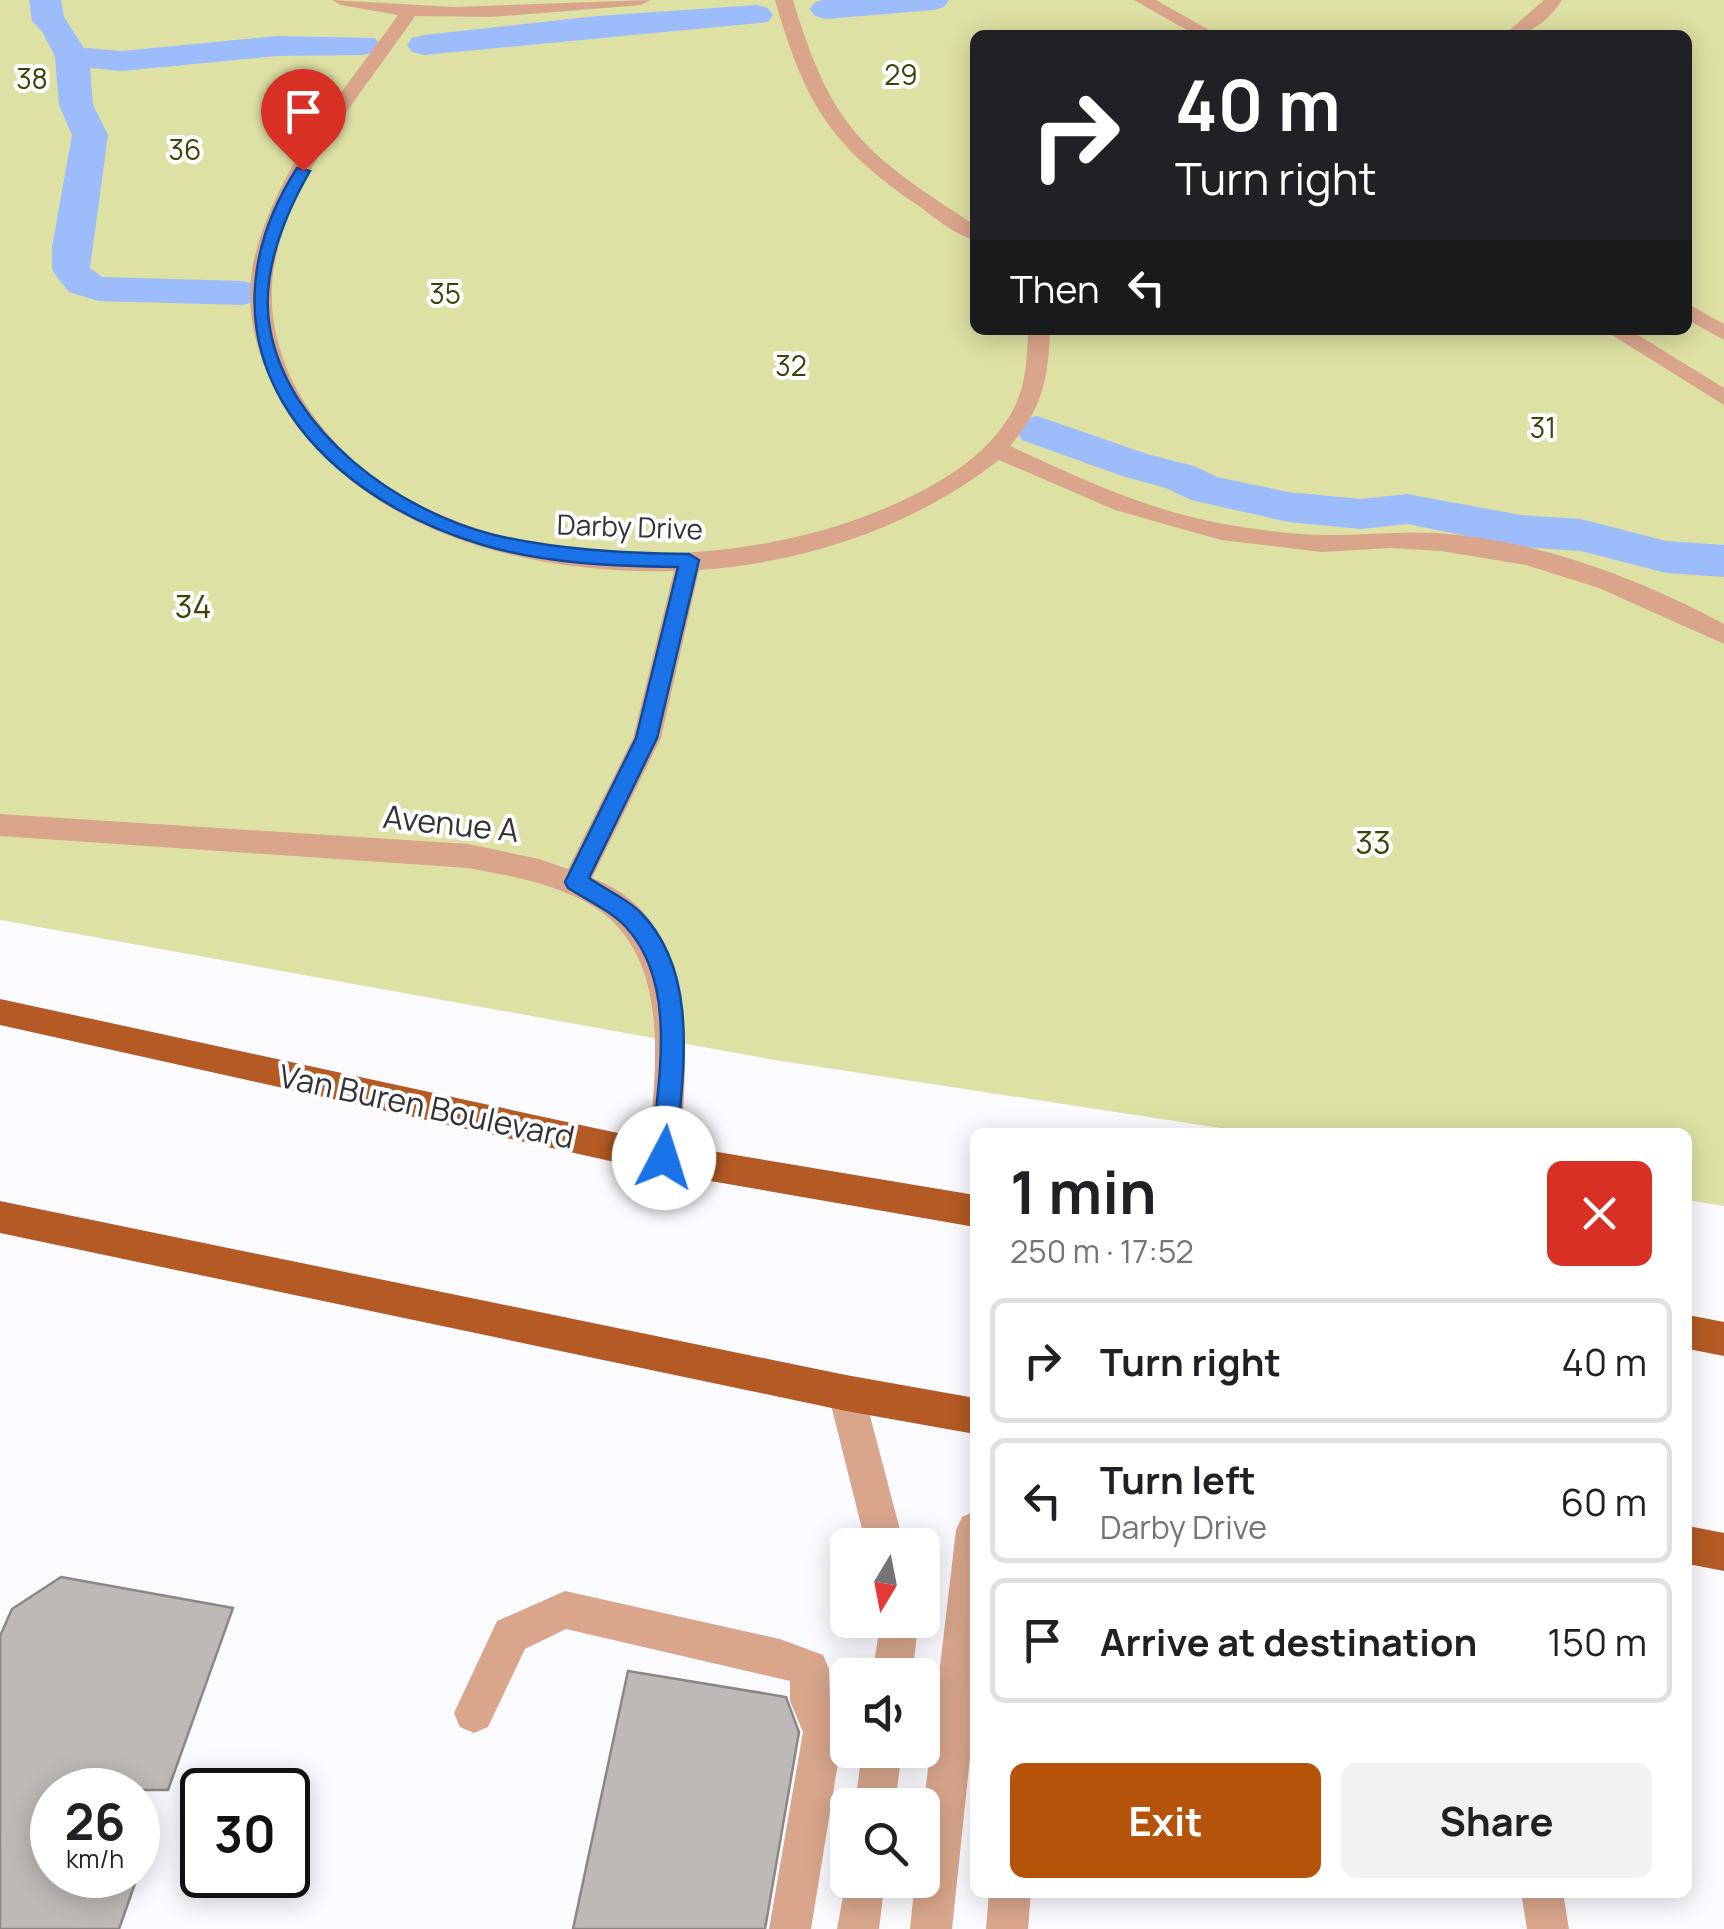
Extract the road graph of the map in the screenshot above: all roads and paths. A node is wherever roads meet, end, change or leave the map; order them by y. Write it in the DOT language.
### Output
graph roads {
  1 [pos="341,0"];
  2 [pos="641,0"];
  3 [pos="784,0"];
  4 [pos="1132,0"];
  5 [pos="1553,0"];
  6 [pos="1147,3"];
  7 [pos="410,12"];
  8 [pos="1199,30"];
  9 [pos="1519,30"];
  10 [pos="970,231"];
  11 [pos="1692,313"];
  12 [pos="1724,333"];
  13 [pos="1040,335"];
  14 [pos="1623,335"];
  15 [pos="1724,398"];
  16 [pos="998,450"];
  17 [pos="689,560"];
  18 [pos="1724,635"];
  19 [pos="0,825"];
  20 [pos="576,882"];
  21 [pos="0,1012"];
  22 [pos="664,1158"];
  23 [pos="970,1210"];
  24 [pos="0,1217"];
  25 [pos="1692,1333"];
  26 [pos="1724,1339"];
  27 [pos="846,1393"];
  28 [pos="970,1415"];
  29 [pos="881,1528"];
  30 [pos="1692,1546"];
  31 [pos="1724,1552"];
  32 [pos="970,1575"];
  33 [pos="474,1713"];
  34 [pos="862,1898"];
  35 [pos="1010,1898"];
  36 [pos="1543,1898"];
  37 [pos="790,1929"];
  38 [pos="858,1929"];
  39 [pos="931,1929"];
  40 [pos="1007,1929"];
  41 [pos="1548,1929"];
  1 -- 7 [label="street"];
  2 -- 7 [label="street"];
  3 -- 10 [label="street"];
  4 -- 6 [label="street"];
  5 -- 9 [label="street"];
  6 -- 8 [label="street"];
  7 -- 17 [label="street, Darby Drive"];
  11 -- 12 [label="street"];
  13 -- 16 [label="street, Darby Drive"];
  14 -- 15 [label="street"];
  16 -- 17 [label="street, Darby Drive"];
  16 -- 18 [label="street"];
  17 -- 20 [label="street"];
  19 -- 20 [label="street, Avenue A"];
  20 -- 22 [label="street, Avenue A"];
  21 -- 22 [label="main road, Van Buren Boulevard"];
  22 -- 23 [label="main road, Van Buren Boulevard"];
  24 -- 27 [label="main road"];
  25 -- 26 [label="main road"];
  27 -- 28 [label="main road"];
  27 -- 29 [label="street"];
  30 -- 31 [label="main road"];
  32 -- 39 [label="street"];
  33 -- 37 [label="street"];
  34 -- 38 [label="street"];
  35 -- 40 [label="street"];
  36 -- 41 [label="street"];
}
